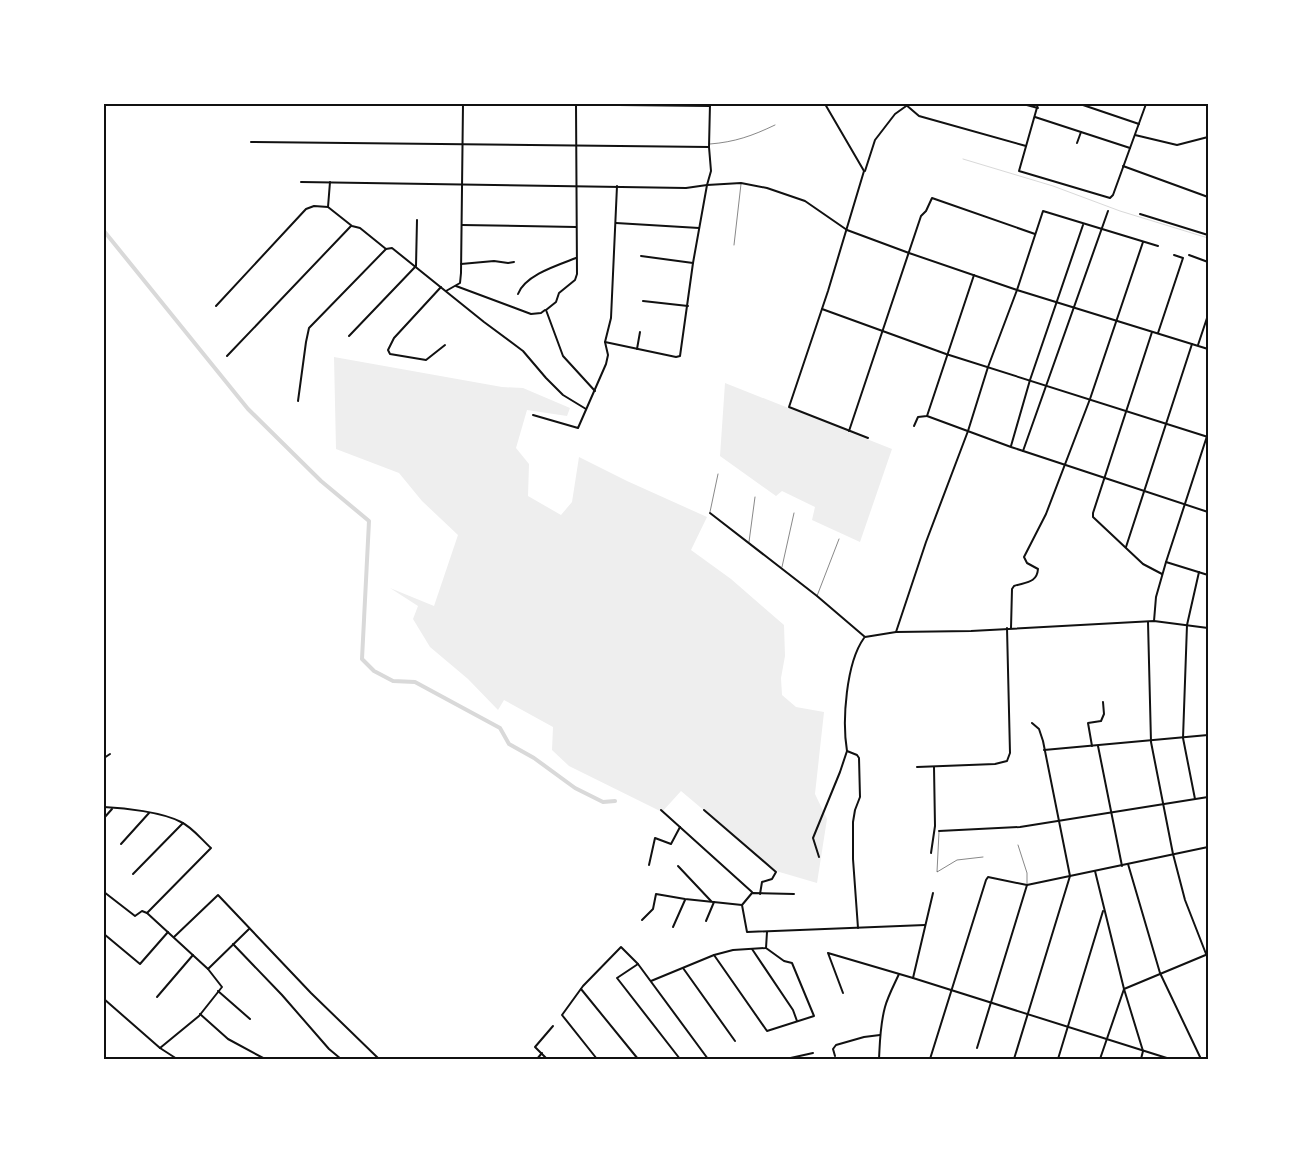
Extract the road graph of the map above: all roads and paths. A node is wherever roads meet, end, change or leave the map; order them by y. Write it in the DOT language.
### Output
graph roads {
  1 [pos="463,104"];
  2 [pos="528,104"];
  3 [pos="576,104"];
  4 [pos="825,104"];
  5 [pos="909,104"];
  6 [pos="1023,104"];
  7 [pos="1038,104"];
  8 [pos="1080,104"];
  9 [pos="1146,104"];
  10 [pos="710,105"];
  11 [pos="905,105"];
  12 [pos="1038,108"];
  13 [pos="1035,117"];
  14 [pos="1139,124"];
  15 [pos="775,125"];
  16 [pos="1080,132"];
  17 [pos="1134,135"];
  18 [pos="1208,137"];
  19 [pos="251,142"];
  20 [pos="462,143"];
  21 [pos="1077,143"];
  22 [pos="576,145"];
  23 [pos="709,145"];
  24 [pos="1026,146"];
  25 [pos="1130,148"];
  26 [pos="1123,166"];
  27 [pos="864,171"];
  28 [pos="302,182"];
  29 [pos="330,182"];
  30 [pos="741,183"];
  31 [pos="463,185"];
  32 [pos="707,185"];
  33 [pos="577,186"];
  34 [pos="617,186"];
  35 [pos="1208,197"];
  36 [pos="328,207"];
  37 [pos="1108,212"];
  38 [pos="1140,214"];
  39 [pos="417,220"];
  40 [pos="616,222"];
  41 [pos="462,225"];
  42 [pos="1083,225"];
  43 [pos="352,226"];
  44 [pos="576,227"];
  45 [pos="699,228"];
  46 [pos="847,230"];
  47 [pos="1102,230"];
  48 [pos="1035,234"];
  49 [pos="1208,235"];
  50 [pos="1143,242"];
  51 [pos="734,245"];
  52 [pos="1158,246"];
  53 [pos="386,249"];
  54 [pos="909,253"];
  55 [pos="1174,255"];
  56 [pos="1189,255"];
  57 [pos="641,256"];
  58 [pos="576,258"];
  59 [pos="514,262"];
  60 [pos="1208,262"];
  61 [pos="693,263"];
  62 [pos="460,264"];
  63 [pos="416,266"];
  64 [pos="974,275"];
  65 [pos="456,286"];
  66 [pos="441,287"];
  67 [pos="1017,290"];
  68 [pos="446,291"];
  69 [pos="518,294"];
  70 [pos="643,301"];
  71 [pos="1058,302"];
  72 [pos="216,306"];
  73 [pos="688,306"];
  74 [pos="822,308"];
  75 [pos="1075,308"];
  76 [pos="546,310"];
  77 [pos="1208,315"];
  78 [pos="1116,321"];
  79 [pos="883,331"];
  80 [pos="640,332"];
  81 [pos="1152,332"];
  82 [pos="1158,333"];
  83 [pos="348,336"];
  84 [pos="605,342"];
  85 [pos="1192,344"];
  86 [pos="445,345"];
  87 [pos="1198,346"];
  88 [pos="637,348"];
  89 [pos="1208,349"];
  90 [pos="946,354"];
  91 [pos="227,356"];
  92 [pos="988,367"];
  93 [pos="1030,380"];
  94 [pos="1046,386"];
  95 [pos="594,391"];
  96 [pos="1090,399"];
  97 [pos="298,401"];
  98 [pos="586,409"];
  99 [pos="1126,411"];
  100 [pos="534,414"];
  101 [pos="926,416"];
  102 [pos="1166,424"];
  103 [pos="914,426"];
  104 [pos="850,431"];
  105 [pos="968,431"];
  106 [pos="1208,432"];
  107 [pos="1208,437"];
  108 [pos="868,438"];
  109 [pos="1011,446"];
  110 [pos="1023,451"];
  111 [pos="1064,464"];
  112 [pos="718,474"];
  113 [pos="1104,478"];
  114 [pos="1144,491"];
  115 [pos="755,497"];
  116 [pos="1185,505"];
  117 [pos="1208,512"];
  118 [pos="710,513"];
  119 [pos="794,513"];
  120 [pos="839,539"];
  121 [pos="749,543"];
  122 [pos="1126,547"];
  123 [pos="1166,562"];
  124 [pos="782,570"];
  125 [pos="1199,572"];
  126 [pos="1162,574"];
  127 [pos="1208,574"];
  128 [pos="817,596"];
  129 [pos="1148,621"];
  130 [pos="1154,621"];
  131 [pos="1187,625"];
  132 [pos="1009,628"];
  133 [pos="1208,628"];
  134 [pos="896,632"];
  135 [pos="864,637"];
  136 [pos="1103,702"];
  137 [pos="1032,723"];
  138 [pos="1208,735"];
  139 [pos="1183,738"];
  140 [pos="1151,742"];
  141 [pos="1092,746"];
  142 [pos="1098,746"];
  143 [pos="1044,750"];
  144 [pos="847,751"];
  145 [pos="110,754"];
  146 [pos="104,758"];
  147 [pos="934,767"];
  148 [pos="917,768"];
  149 [pos="1208,797"];
  150 [pos="1195,799"];
  151 [pos="1164,803"];
  152 [pos="104,807"];
  153 [pos="114,808"];
  154 [pos="661,810"];
  155 [pos="704,810"];
  156 [pos="1112,811"];
  157 [pos="149,813"];
  158 [pos="104,818"];
  159 [pos="1058,821"];
  160 [pos="183,823"];
  161 [pos="680,827"];
  162 [pos="939,831"];
  163 [pos="121,844"];
  164 [pos="1018,845"];
  165 [pos="1208,848"];
  166 [pos="931,853"];
  167 [pos="1173,854"];
  168 [pos="819,857"];
  169 [pos="983,857"];
  170 [pos="1128,864"];
  171 [pos="649,865"];
  172 [pos="678,866"];
  173 [pos="1122,866"];
  174 [pos="1096,871"];
  175 [pos="133,874"];
  176 [pos="1070,876"];
  177 [pos="1027,885"];
  178 [pos="104,892"];
  179 [pos="933,892"];
  180 [pos="752,893"];
  181 [pos="760,894"];
  182 [pos="794,894"];
  183 [pos="685,899"];
  184 [pos="713,902"];
  185 [pos="742,905"];
  186 [pos="1104,908"];
  187 [pos="148,913"];
  188 [pos="642,920"];
  189 [pos="706,921"];
  190 [pos="925,925"];
  191 [pos="673,927"];
  192 [pos="249,928"];
  193 [pos="858,928"];
  194 [pos="767,931"];
  195 [pos="168,932"];
  196 [pos="104,934"];
  197 [pos="174,938"];
  198 [pos="233,944"];
  199 [pos="766,948"];
  200 [pos="751,949"];
  201 [pos="714,954"];
  202 [pos="1207,954"];
  203 [pos="193,955"];
  204 [pos="1208,959"];
  205 [pos="638,964"];
  206 [pos="682,967"];
  207 [pos="208,969"];
  208 [pos="1160,973"];
  209 [pos="898,974"];
  210 [pos="913,978"];
  211 [pos="651,982"];
  212 [pos="581,989"];
  213 [pos="1124,989"];
  214 [pos="951,990"];
  215 [pos="218,991"];
  216 [pos="843,993"];
  217 [pos="157,997"];
  218 [pos="104,999"];
  219 [pos="990,1003"];
  220 [pos="200,1014"];
  221 [pos="1029,1015"];
  222 [pos="250,1019"];
  223 [pos="798,1021"];
  224 [pos="553,1026"];
  225 [pos="1067,1027"];
  226 [pos="880,1035"];
  227 [pos="1106,1040"];
  228 [pos="735,1042"];
  229 [pos="160,1048"];
  230 [pos="977,1048"];
  231 [pos="1144,1051"];
  232 [pos="542,1053"];
  233 [pos="813,1054"];
  234 [pos="835,1056"];
  235 [pos="175,1059"];
  236 [pos="265,1059"];
  237 [pos="341,1059"];
  238 [pos="379,1059"];
  239 [pos="537,1059"];
  240 [pos="546,1059"];
  241 [pos="597,1059"];
  242 [pos="638,1059"];
  243 [pos="680,1059"];
  244 [pos="708,1059"];
  245 [pos="786,1059"];
  246 [pos="879,1059"];
  247 [pos="930,1059"];
  248 [pos="1014,1059"];
  249 [pos="1058,1059"];
  250 [pos="1100,1059"];
  251 [pos="1141,1059"];
  252 [pos="1170,1059"];
  253 [pos="1201,1059"];
  1 -- 20 [label="street"];
  2 -- 3 [label="street"];
  3 -- 10 [label="street"];
  3 -- 22 [label="street"];
  4 -- 27 [label="street"];
  5 -- 11 [label="street"];
  6 -- 12 [label="street"];
  7 -- 12 [label="street"];
  8 -- 14 [label="street"];
  9 -- 14 [label="street"];
  10 -- 23 [label="street"];
  11 -- 24 [label="street"];
  11 -- 27 [label="street"];
  12 -- 13 [label="street"];
  13 -- 16 [label="street"];
  13 -- 24 [label="street"];
  14 -- 17 [label="street"];
  15 -- 23 [label="lane"];
  16 -- 21 [label="street"];
  16 -- 25 [label="street"];
  17 -- 18 [label="street"];
  17 -- 25 [label="street"];
  19 -- 20 [label="street"];
  20 -- 22 [label="street"];
  20 -- 31 [label="street"];
  22 -- 23 [label="street"];
  22 -- 33 [label="street"];
  23 -- 32 [label="street"];
  24 -- 26 [label="street"];
  25 -- 26 [label="street"];
  26 -- 35 [label="street"];
  27 -- 46 [label="street"];
  28 -- 29 [label="street"];
  29 -- 31 [label="street"];
  29 -- 36 [label="street"];
  30 -- 32 [label="street"];
  30 -- 46 [label="street"];
  30 -- 51 [label="lane"];
  31 -- 33 [label="street"];
  31 -- 41 [label="street"];
  32 -- 34 [label="street"];
  32 -- 45 [label="street"];
  33 -- 34 [label="street"];
  33 -- 44 [label="street"];
  34 -- 40 [label="street"];
  36 -- 43 [label="street"];
  36 -- 72 [label="street"];
  37 -- 47 [label="street"];
  38 -- 49 [label="street"];
  39 -- 63 [label="street"];
  40 -- 45 [label="street"];
  40 -- 84 [label="street"];
  41 -- 44 [label="street"];
  41 -- 62 [label="street"];
  42 -- 47 [label="street"];
  42 -- 48 [label="street"];
  42 -- 71 [label="street"];
  43 -- 53 [label="street"];
  43 -- 91 [label="street"];
  44 -- 58 [label="street"];
  45 -- 61 [label="street"];
  46 -- 54 [label="street"];
  46 -- 74 [label="street"];
  47 -- 50 [label="street"];
  47 -- 75 [label="street"];
  48 -- 54 [label="street"];
  48 -- 67 [label="street"];
  50 -- 52 [label="street"];
  50 -- 78 [label="street"];
  53 -- 63 [label="street"];
  53 -- 97 [label="street"];
  54 -- 64 [label="street"];
  54 -- 79 [label="street"];
  55 -- 82 [label="street"];
  56 -- 60 [label="street"];
  57 -- 61 [label="street"];
  58 -- 69 [label="street"];
  58 -- 76 [label="street"];
  59 -- 62 [label="street"];
  61 -- 73 [label="street"];
  62 -- 65 [label="street"];
  63 -- 66 [label="street"];
  63 -- 83 [label="street"];
  64 -- 67 [label="street"];
  64 -- 90 [label="street"];
  65 -- 68 [label="street"];
  65 -- 76 [label="street"];
  66 -- 68 [label="street"];
  66 -- 86 [label="street"];
  67 -- 71 [label="street"];
  67 -- 92 [label="street"];
  68 -- 98 [label="street"];
  70 -- 73 [label="street"];
  71 -- 75 [label="street"];
  71 -- 93 [label="street"];
  73 -- 88 [label="street"];
  74 -- 79 [label="street"];
  74 -- 104 [label="street"];
  75 -- 78 [label="street"];
  75 -- 94 [label="street"];
  76 -- 95 [label="street"];
  77 -- 87 [label="street"];
  78 -- 81 [label="street"];
  78 -- 96 [label="street"];
  79 -- 90 [label="street"];
  79 -- 104 [label="street"];
  80 -- 88 [label="street"];
  81 -- 82 [label="street"];
  81 -- 99 [label="street"];
  82 -- 85 [label="street"];
  84 -- 88 [label="street"];
  84 -- 95 [label="street"];
  85 -- 87 [label="street"];
  85 -- 102 [label="street"];
  87 -- 89 [label="street"];
  90 -- 92 [label="street"];
  90 -- 101 [label="street"];
  92 -- 93 [label="street"];
  92 -- 105 [label="street"];
  93 -- 94 [label="street"];
  93 -- 109 [label="street"];
  94 -- 96 [label="street"];
  94 -- 110 [label="street"];
  95 -- 98 [label="street"];
  96 -- 99 [label="street"];
  96 -- 111 [label="street"];
  98 -- 100 [label="street"];
  99 -- 102 [label="street"];
  99 -- 113 [label="street"];
  101 -- 103 [label="street"];
  101 -- 105 [label="street"];
  102 -- 107 [label="street"];
  102 -- 114 [label="street"];
  104 -- 108 [label="street"];
  105 -- 109 [label="street"];
  105 -- 134 [label="street"];
  106 -- 107 [label="street"];
  107 -- 116 [label="street"];
  109 -- 110 [label="street"];
  110 -- 111 [label="street"];
  111 -- 113 [label="street"];
  111 -- 132 [label="street"];
  112 -- 118 [label="lane"];
  113 -- 114 [label="street"];
  113 -- 122 [label="street"];
  114 -- 116 [label="street"];
  114 -- 122 [label="street"];
  115 -- 121 [label="lane"];
  116 -- 117 [label="street"];
  116 -- 123 [label="street"];
  118 -- 121 [label="street"];
  119 -- 124 [label="lane"];
  120 -- 128 [label="lane"];
  121 -- 124 [label="street"];
  122 -- 126 [label="street"];
  123 -- 125 [label="street"];
  123 -- 126 [label="street"];
  124 -- 128 [label="street"];
  125 -- 127 [label="street"];
  125 -- 131 [label="street"];
  126 -- 130 [label="street"];
  128 -- 135 [label="street"];
  129 -- 130 [label="street"];
  129 -- 132 [label="street"];
  129 -- 140 [label="street"];
  130 -- 131 [label="street"];
  131 -- 133 [label="street"];
  131 -- 139 [label="street"];
  132 -- 134 [label="street"];
  132 -- 147 [label="street"];
  134 -- 135 [label="street"];
  135 -- 144 [label="street"];
  136 -- 141 [label="street"];
  137 -- 143 [label="street"];
  138 -- 139 [label="street"];
  139 -- 140 [label="street"];
  139 -- 150 [label="street"];
  140 -- 142 [label="street"];
  140 -- 151 [label="street"];
  141 -- 142 [label="street"];
  141 -- 143 [label="street"];
  142 -- 156 [label="street"];
  143 -- 159 [label="street"];
  144 -- 168 [label="street"];
  144 -- 193 [label="street"];
  145 -- 146 [label="street"];
  147 -- 148 [label="street"];
  147 -- 166 [label="street"];
  149 -- 150 [label="street"];
  150 -- 151 [label="street"];
  151 -- 156 [label="street"];
  151 -- 167 [label="street"];
  152 -- 153 [label="street"];
  153 -- 157 [label="street"];
  153 -- 158 [label="street"];
  154 -- 161 [label="street"];
  155 -- 181 [label="street"];
  156 -- 159 [label="street"];
  156 -- 173 [label="street"];
  157 -- 160 [label="street"];
  157 -- 163 [label="street"];
  159 -- 162 [label="street"];
  159 -- 176 [label="street"];
  160 -- 175 [label="street"];
  160 -- 187 [label="street"];
  161 -- 171 [label="street"];
  161 -- 180 [label="street"];
  162 -- 169 [label="lane"];
  164 -- 177 [label="lane"];
  165 -- 167 [label="street"];
  167 -- 170 [label="street"];
  167 -- 202 [label="street"];
  170 -- 173 [label="street"];
  170 -- 208 [label="street"];
  172 -- 184 [label="street"];
  173 -- 174 [label="street"];
  174 -- 176 [label="street"];
  174 -- 186 [label="street"];
  176 -- 177 [label="street"];
  176 -- 221 [label="street"];
  177 -- 214 [label="street"];
  177 -- 219 [label="street"];
  178 -- 187 [label="street"];
  179 -- 190 [label="street"];
  180 -- 181 [label="street"];
  180 -- 185 [label="street"];
  181 -- 182 [label="street"];
  183 -- 184 [label="street"];
  183 -- 188 [label="street"];
  183 -- 191 [label="street"];
  184 -- 185 [label="street"];
  184 -- 189 [label="street"];
  185 -- 194 [label="street"];
  186 -- 213 [label="street"];
  186 -- 225 [label="street"];
  187 -- 195 [label="street"];
  190 -- 193 [label="street"];
  190 -- 210 [label="street"];
  192 -- 197 [label="street"];
  192 -- 198 [label="street"];
  192 -- 238 [label="street"];
  193 -- 194 [label="street"];
  194 -- 199 [label="street"];
  195 -- 196 [label="street"];
  195 -- 197 [label="street"];
  197 -- 203 [label="street"];
  198 -- 207 [label="street"];
  198 -- 237 [label="street"];
  199 -- 200 [label="street"];
  199 -- 223 [label="street"];
  200 -- 201 [label="street"];
  200 -- 223 [label="street"];
  201 -- 206 [label="street"];
  201 -- 223 [label="street"];
  202 -- 204 [label="street"];
  202 -- 208 [label="street"];
  203 -- 207 [label="street"];
  203 -- 217 [label="street"];
  205 -- 211 [label="street"];
  205 -- 212 [label="street"];
  205 -- 243 [label="street"];
  206 -- 211 [label="street"];
  206 -- 228 [label="street"];
  207 -- 215 [label="street"];
  208 -- 213 [label="street"];
  208 -- 253 [label="street"];
  209 -- 210 [label="street"];
  209 -- 216 [label="street"];
  209 -- 226 [label="street"];
  210 -- 214 [label="street"];
  211 -- 244 [label="street"];
  212 -- 241 [label="street"];
  212 -- 242 [label="street"];
  213 -- 227 [label="street"];
  213 -- 231 [label="street"];
  214 -- 219 [label="street"];
  214 -- 247 [label="street"];
  215 -- 220 [label="street"];
  215 -- 222 [label="street"];
  218 -- 229 [label="street"];
  219 -- 221 [label="street"];
  219 -- 230 [label="street"];
  220 -- 229 [label="street"];
  220 -- 236 [label="street"];
  221 -- 225 [label="street"];
  221 -- 248 [label="street"];
  224 -- 232 [label="street"];
  225 -- 227 [label="street"];
  225 -- 249 [label="street"];
  226 -- 234 [label="street"];
  226 -- 246 [label="street"];
  227 -- 231 [label="street"];
  227 -- 250 [label="street"];
  229 -- 235 [label="street"];
  231 -- 251 [label="street"];
  231 -- 252 [label="street"];
  232 -- 239 [label="street"];
  232 -- 240 [label="street"];
  233 -- 245 [label="street"];
}
